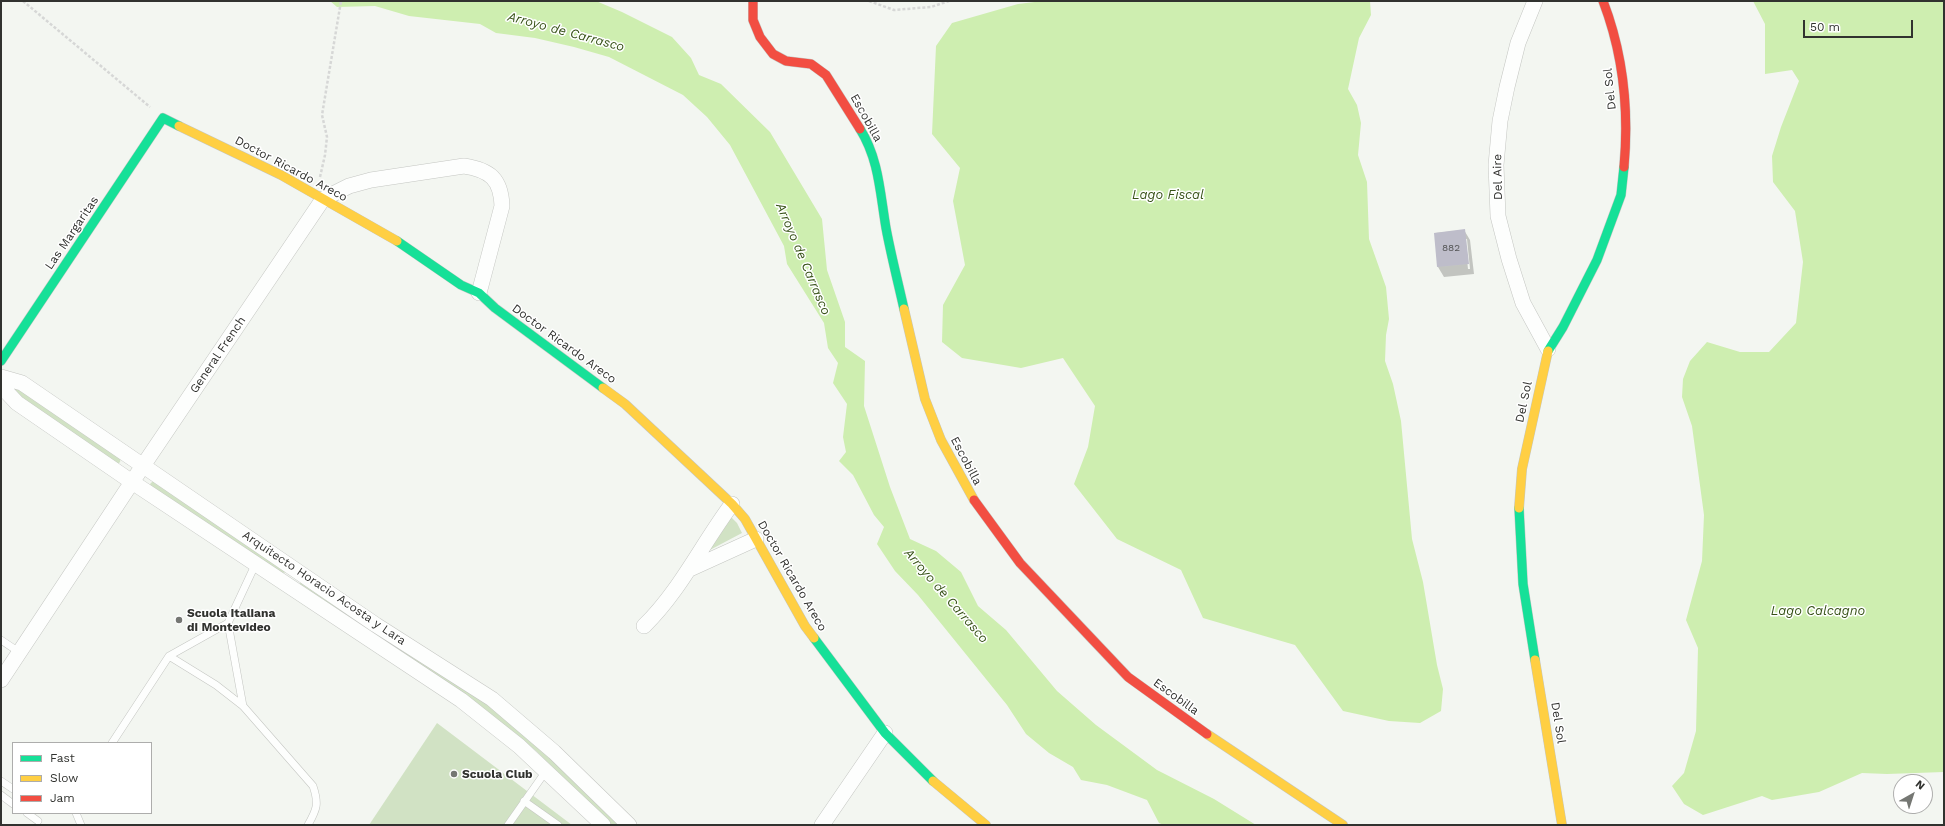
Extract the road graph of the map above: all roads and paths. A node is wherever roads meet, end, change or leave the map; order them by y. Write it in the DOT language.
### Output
graph roads {
  1 [pos="22,1"];
  2 [pos="341,1"];
  3 [pos="753,1"];
  4 [pos="869,1"];
  5 [pos="949,1"];
  6 [pos="1535,1"];
  7 [pos="1603,1"];
  8 [pos="163,118"];
  9 [pos="323,199"];
  10 [pos="479,293"];
  11 [pos="1548,349"];
  12 [pos="1,361"];
  13 [pos="1,376"];
  14 [pos="1,386"];
  15 [pos="144,465"];
  16 [pos="132,482"];
  17 [pos="732,504"];
  18 [pos="756,540"];
  19 [pos="256,563"];
  20 [pos="690,569"];
  21 [pos="300,572"];
  22 [pos="290,586"];
  23 [pos="228,623"];
  24 [pos="644,626"];
  25 [pos="1,640"];
  26 [pos="19,652"];
  27 [pos="169,656"];
  28 [pos="1,680"];
  29 [pos="243,706"];
  30 [pos="885,733"];
  31 [pos="113,742"];
  32 [pos="546,770"];
  33 [pos="1,781"];
  34 [pos="12,788"];
  35 [pos="1,795"];
  36 [pos="524,801"];
  37 [pos="12,803"];
  38 [pos="28,814"];
  39 [pos="76,814"];
  40 [pos="38,823"];
  41 [pos="81,825"];
  42 [pos="308,825"];
  43 [pos="508,825"];
  44 [pos="558,825"];
  45 [pos="603,825"];
  46 [pos="629,825"];
  47 [pos="822,825"];
  48 [pos="986,825"];
  49 [pos="1343,825"];
  50 [pos="1562,825"];
  1 -- 8 [label="path"];
  2 -- 9 [label="path"];
  3 -- 49 [label="street, Escobilla"];
  4 -- 5 [label="path"];
  6 -- 11 [label="street, Del Aire"];
  7 -- 11 [label="street, Del Sol"];
  8 -- 9 [label="street, Doctor Ricardo Areco"];
  8 -- 12 [label="street, Las Margaritas"];
  9 -- 10 [label="street, Doctor Ricardo Areco"];
  9 -- 10 [label="street"];
  9 -- 15 [label="street, General French"];
  10 -- 17 [label="street, Doctor Ricardo Areco"];
  11 -- 50 [label="street, Del Sol"];
  13 -- 15 [label="street, Arquitecto Horacio Acosta y Lara"];
  14 -- 16 [label="street, Arquitecto Horacio Acosta y Lara"];
  15 -- 16 [label="street, General French"];
  15 -- 21 [label="street, Arquitecto Horacio Acosta y Lara"];
  16 -- 19 [label="street, Arquitecto Horacio Acosta y Lara"];
  16 -- 26 [label="street, General French"];
  17 -- 18 [label="street, Doctor Ricardo Areco"];
  17 -- 20 [label="street"];
  18 -- 20 [label="street"];
  18 -- 30 [label="street, Doctor Ricardo Areco"];
  19 -- 22 [label="street, Arquitecto Horacio Acosta y Lara"];
  19 -- 23 [label="lane"];
  20 -- 24 [label="street"];
  21 -- 22 [label="street"];
  21 -- 46 [label="street, Arquitecto Horacio Acosta y Lara"];
  22 -- 32 [label="street, Arquitecto Horacio Acosta y Lara"];
  23 -- 27 [label="lane"];
  23 -- 29 [label="lane"];
  25 -- 26 [label="lane"];
  26 -- 28 [label="street, General French"];
  27 -- 29 [label="lane"];
  27 -- 31 [label="lane"];
  29 -- 42 [label="lane"];
  30 -- 47 [label="street"];
  30 -- 48 [label="street, Doctor Ricardo Areco"];
  32 -- 36 [label="lane"];
  32 -- 45 [label="street, Arquitecto Horacio Acosta y Lara"];
  33 -- 34 [label="lane"];
  35 -- 37 [label="lane"];
  36 -- 43 [label="lane"];
  36 -- 44 [label="lane"];
  38 -- 40 [label="lane"];
  39 -- 41 [label="lane"];
}
